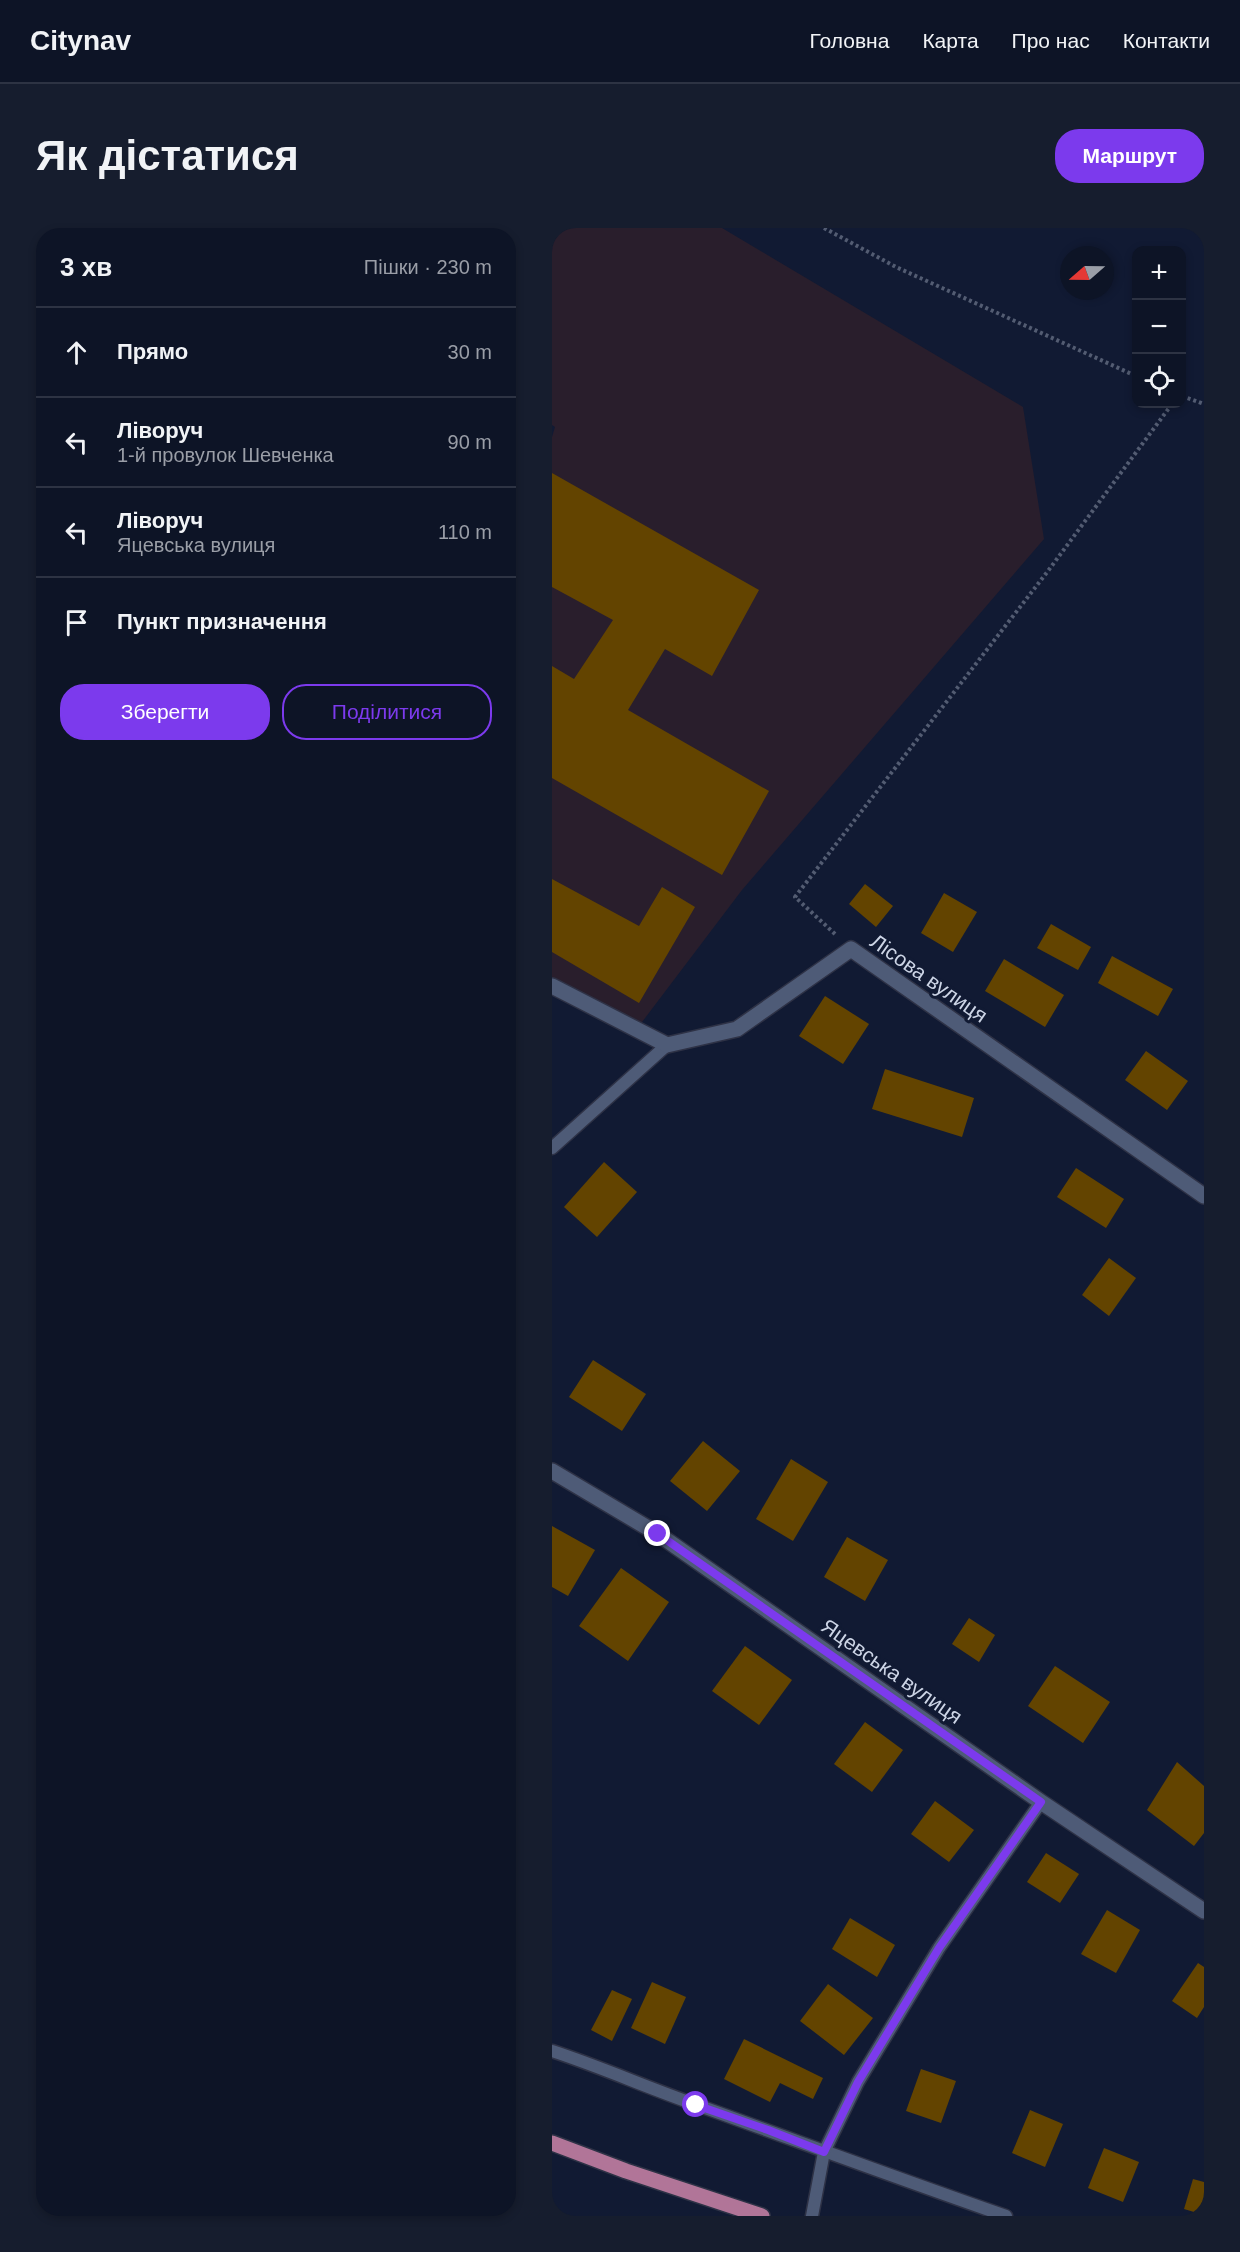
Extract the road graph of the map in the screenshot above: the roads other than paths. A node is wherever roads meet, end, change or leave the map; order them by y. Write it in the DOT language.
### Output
graph roads {
  1 [pos="552,986"];
  2 [pos="667,1046"];
  3 [pos="552,1148"];
  4 [pos="1204,1196"];
  5 [pos="552,1471"];
  6 [pos="1041,1802"];
  7 [pos="1204,1911"];
  8 [pos="552,2051"];
  9 [pos="552,2143"];
  10 [pos="824,2152"];
  11 [pos="762,2216"];
  12 [pos="812,2216"];
  13 [pos="1006,2216"];
  1 -- 2 [label="street"];
  2 -- 3 [label="lane"];
  2 -- 4 [label="street, Лісова вулиця"];
  5 -- 6 [label="street, Яцевська вулиця"];
  6 -- 7 [label="street, Яцевська вулиця"];
  6 -- 10 [label="lane"];
  8 -- 10 [label="lane"];
  9 -- 11 [label="main road"];
  10 -- 12 [label="lane"];
  10 -- 13 [label="lane"];
}
